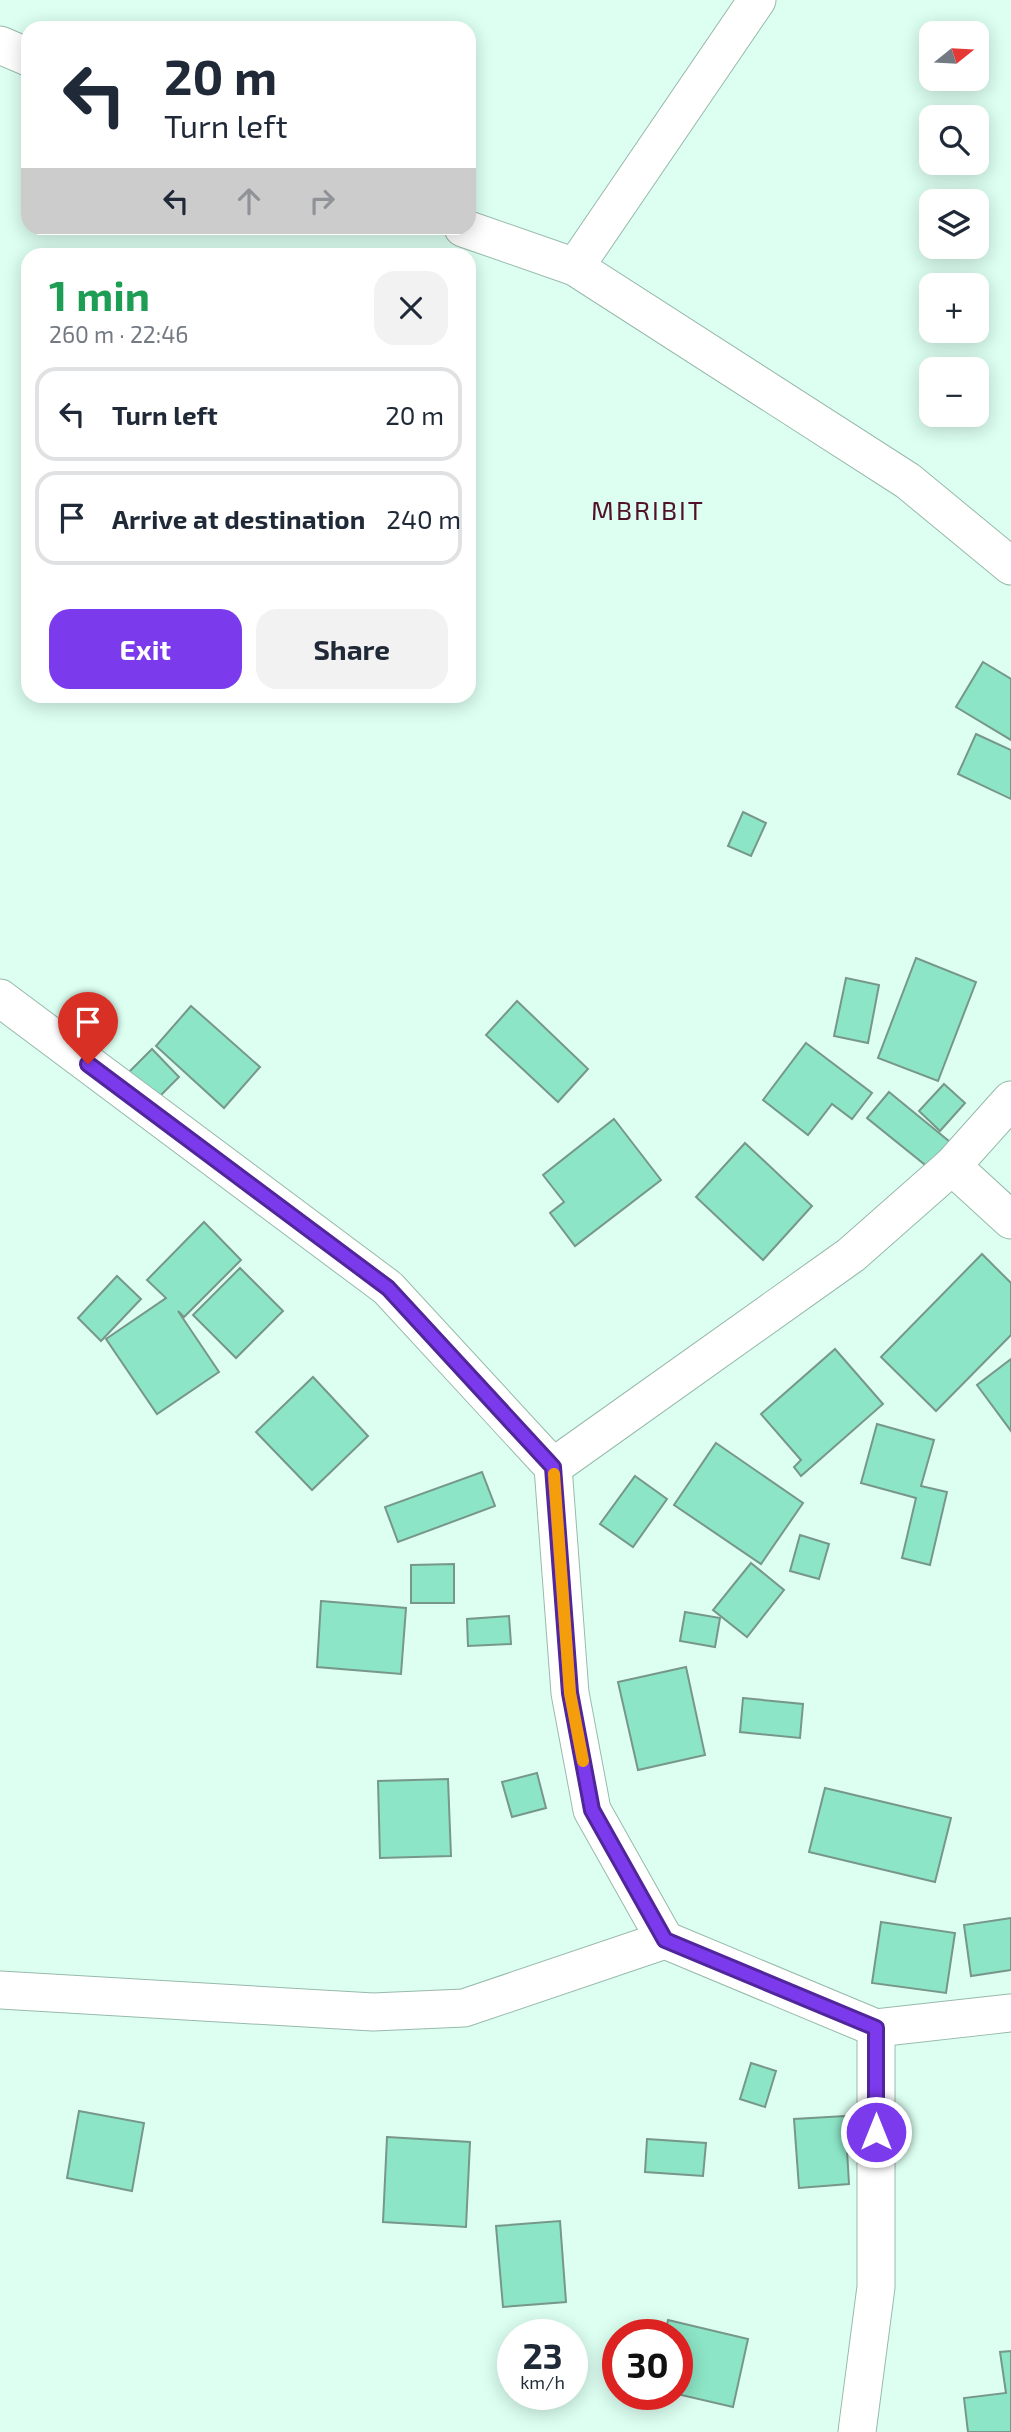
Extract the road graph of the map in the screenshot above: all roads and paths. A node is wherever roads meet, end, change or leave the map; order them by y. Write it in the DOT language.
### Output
graph roads {
  1 [pos="757,0"];
  2 [pos="0,45"];
  3 [pos="21,54"];
  4 [pos="476,233"];
  5 [pos="575,267"];
  6 [pos="1011,566"];
  7 [pos="0,998"];
  8 [pos="1011,1100"];
  9 [pos="952,1166"];
  10 [pos="1011,1220"];
  11 [pos="553,1467"];
  12 [pos="665,1940"];
  13 [pos="0,1990"];
  14 [pos="1011,2013"];
  15 [pos="876,2028"];
  16 [pos="858,2432"];
  1 -- 5 [label="street"];
  2 -- 3 [label="street"];
  4 -- 5 [label="street"];
  5 -- 6 [label="street"];
  7 -- 11 [label="street"];
  8 -- 9 [label="street"];
  9 -- 10 [label="street"];
  9 -- 11 [label="street"];
  11 -- 12 [label="street"];
  12 -- 13 [label="street"];
  12 -- 15 [label="street"];
  14 -- 15 [label="street"];
  15 -- 16 [label="street"];
}
